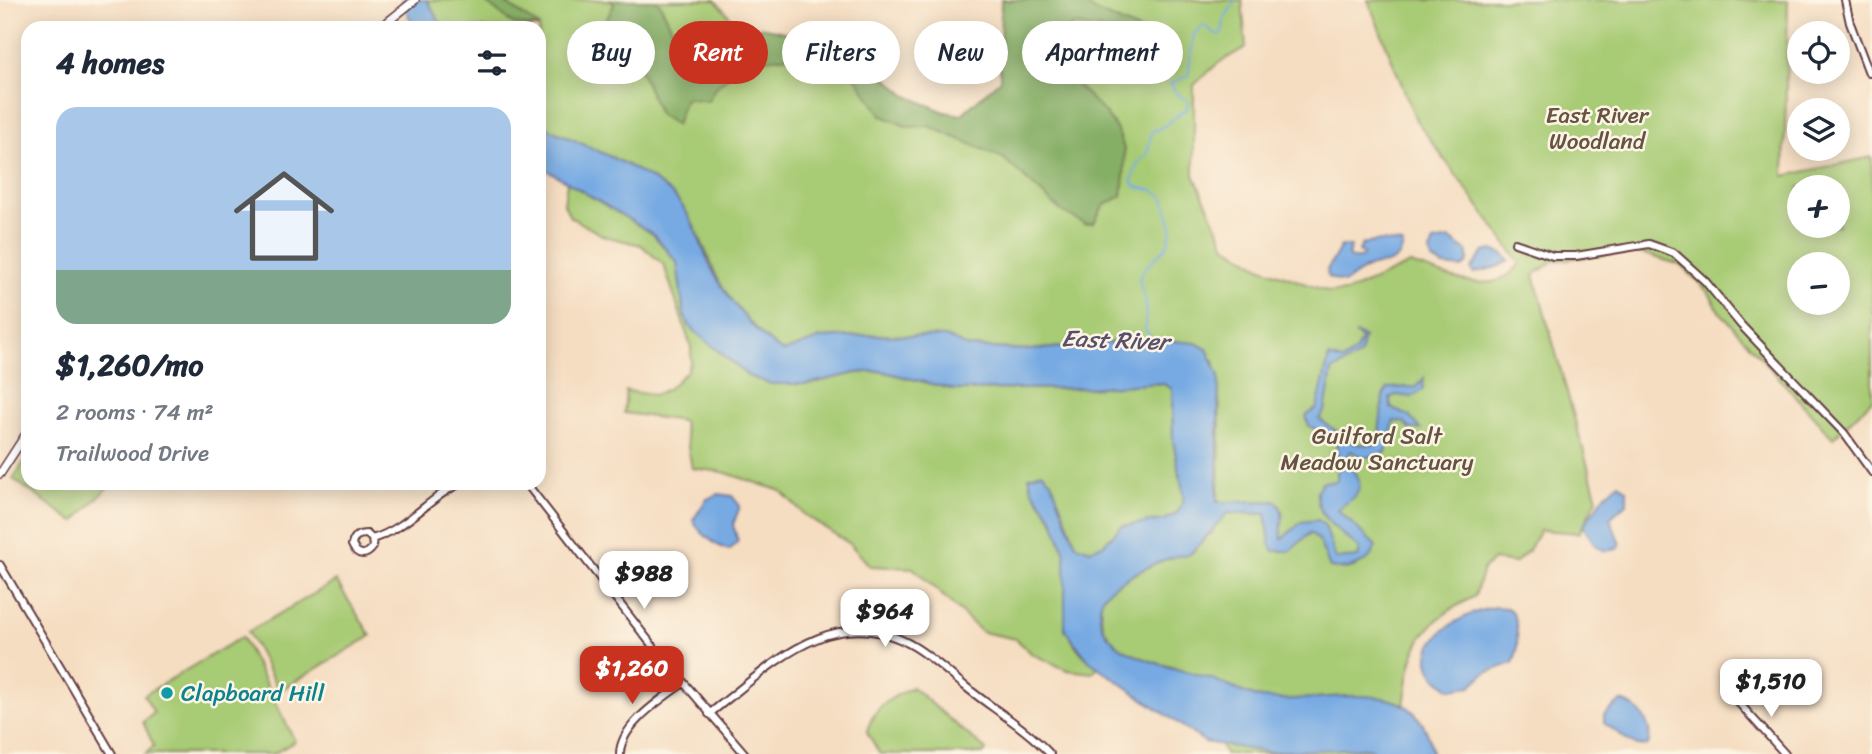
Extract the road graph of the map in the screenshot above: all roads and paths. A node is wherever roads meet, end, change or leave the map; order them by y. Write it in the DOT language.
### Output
graph roads {
  1 [pos="415,0"];
  2 [pos="1845,0"];
  3 [pos="388,21"];
  4 [pos="1869,73"];
  5 [pos="1515,243"];
  6 [pos="21,442"];
  7 [pos="1872,472"];
  8 [pos="0,474"];
  9 [pos="452,490"];
  10 [pos="531,490"];
  11 [pos="372,539"];
  12 [pos="0,565"];
  13 [pos="683,683"];
  14 [pos="1738,702"];
  15 [pos="709,714"];
  16 [pos="111,754"];
  17 [pos="620,754"];
  18 [pos="744,754"];
  19 [pos="1050,754"];
  20 [pos="1785,754"];
  1 -- 3 [label="street"];
  2 -- 4 [label="street"];
  5 -- 7 [label="street"];
  6 -- 8 [label="street"];
  9 -- 11 [label="street"];
  10 -- 13 [label="street"];
  12 -- 16 [label="street"];
  13 -- 15 [label="street"];
  13 -- 17 [label="street"];
  14 -- 20 [label="street"];
  15 -- 18 [label="street"];
  15 -- 19 [label="street"];
}
